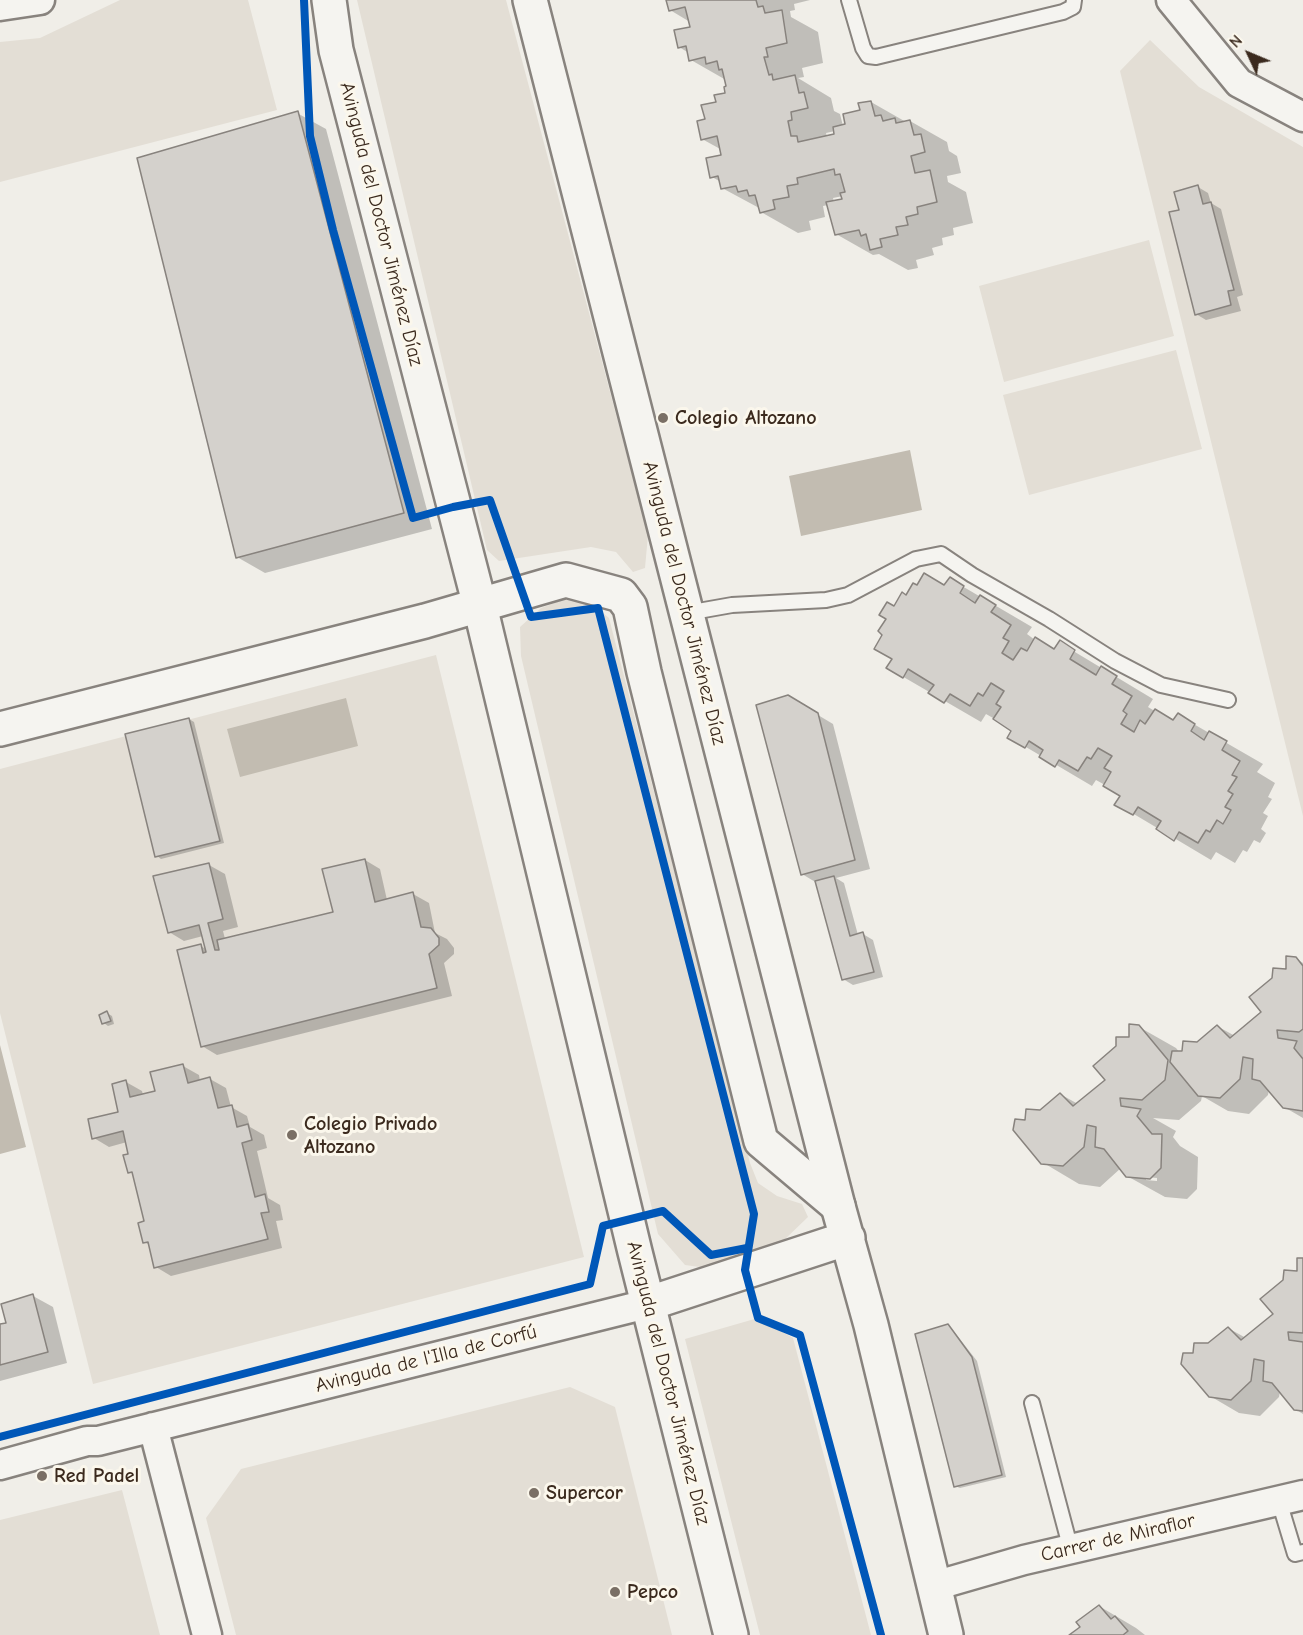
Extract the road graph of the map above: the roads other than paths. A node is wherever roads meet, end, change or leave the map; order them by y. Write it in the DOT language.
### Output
graph roads {
  1 [pos="40,0"];
  2 [pos="314,0"];
  3 [pos="329,0"];
  4 [pos="530,0"];
  5 [pos="849,0"];
  6 [pos="1074,0"];
  7 [pos="1172,0"];
  8 [pos="0,6"];
  9 [pos="336,50"];
  10 [pos="1303,117"];
  11 [pos="480,606"];
  12 [pos="687,613"];
  13 [pos="1228,700"];
  14 [pos="0,729"];
  15 [pos="838,1206"];
  16 [pos="848,1238"];
  17 [pos="647,1304"];
  18 [pos="1032,1403"];
  19 [pos="153,1427"];
  20 [pos="0,1465"];
  21 [pos="1291,1498"];
  22 [pos="1071,1550"];
  23 [pos="1303,1552"];
  24 [pos="934,1586"];
  25 [pos="207,1635"];
  26 [pos="730,1635"];
  27 [pos="946,1635"];
  1 -- 8 [label="street"];
  2 -- 9 [label="street, Avinguda del Doctor Jiménez Díaz"];
  3 -- 9 [label="main road, Avinguda del Doctor Jiménez Díaz"];
  4 -- 12 [label="main road, Avinguda del Doctor Jiménez Díaz"];
  5 -- 6 [label="lane"];
  7 -- 10 [label="street"];
  9 -- 11 [label="main road, Avinguda del Doctor Jiménez Díaz"];
  11 -- 14 [label="main road"];
  11 -- 15 [label="main road"];
  11 -- 17 [label="main road, Avinguda del Doctor Jiménez Díaz"];
  12 -- 13 [label="lane"];
  12 -- 15 [label="main road, Avinguda del Doctor Jiménez Díaz"];
  15 -- 16 [label="main road, Avinguda del Doctor Jiménez Díaz"];
  16 -- 17 [label="main road, Avinguda de l'Illa de Corfú"];
  16 -- 24 [label="main road, Avinguda del Doctor Jiménez Díaz"];
  17 -- 19 [label="street, Avinguda de l'Illa de Corfú"];
  17 -- 26 [label="main road, Avinguda del Doctor Jiménez Díaz"];
  18 -- 22 [label="lane"];
  19 -- 20 [label="street, Avinguda de l'Illa de Corfú"];
  19 -- 25 [label="street"];
  21 -- 22 [label="street, Carrer de Miraflor"];
  21 -- 23 [label="lane"];
  22 -- 24 [label="street, Carrer de Miraflor"];
  24 -- 27 [label="main road, Avinguda del Doctor Jiménez Díaz"];
}
